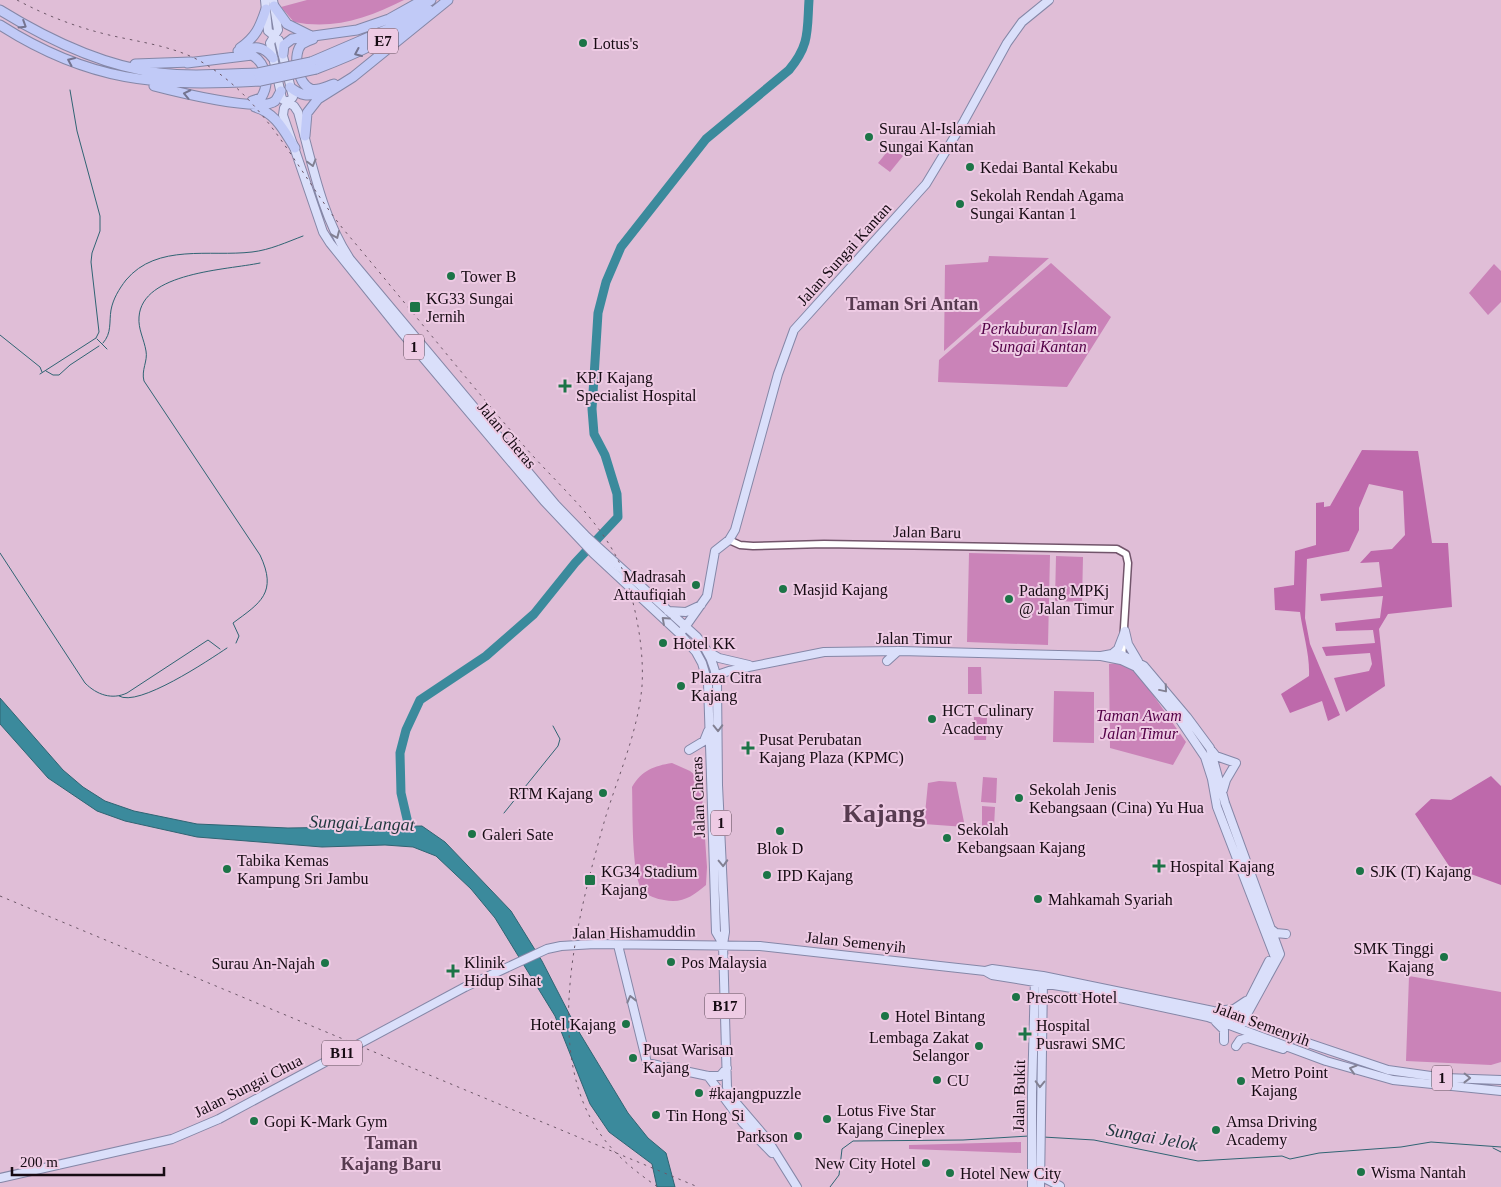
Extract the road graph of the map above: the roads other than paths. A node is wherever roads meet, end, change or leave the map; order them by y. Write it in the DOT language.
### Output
graph roads {
  1 [pos="423,0"];
  2 [pos="431,0"];
  3 [pos="444,0"];
  4 [pos="448,0"];
  5 [pos="1049,0"];
  6 [pos="269,4"];
  7 [pos="0,10"];
  8 [pos="0,25"];
  9 [pos="331,34"];
  10 [pos="312,36"];
  11 [pos="274,37"];
  12 [pos="236,51"];
  13 [pos="283,54"];
  14 [pos="273,58"];
  15 [pos="114,63"];
  16 [pos="188,63"];
  17 [pos="313,65"];
  18 [pos="118,76"];
  19 [pos="259,77"];
  20 [pos="352,77"];
  21 [pos="290,87"];
  22 [pos="331,89"];
  23 [pos="281,91"];
  24 [pos="210,99"];
  25 [pos="289,103"];
  26 [pos="243,104"];
  27 [pos="305,136"];
  28 [pos="295,148"];
  29 [pos="584,539"];
  30 [pos="729,540"];
  31 [pos="596,550"];
  32 [pos="705,600"];
  33 [pos="668,611"];
  34 [pos="682,630"];
  35 [pos="1125,632"];
  36 [pos="707,650"];
  37 [pos="898,651"];
  38 [pos="1112,654"];
  39 [pos="1101,656"];
  40 [pos="1122,658"];
  41 [pos="888,661"];
  42 [pos="1139,662"];
  43 [pos="755,666"];
  44 [pos="716,673"];
  45 [pos="706,676"];
  46 [pos="709,727"];
  47 [pos="1210,748"];
  48 [pos="690,750"];
  49 [pos="1222,792"];
  50 [pos="1269,928"];
  51 [pos="725,932"];
  52 [pos="1286,934"];
  53 [pos="1266,937"];
  54 [pos="723,944"];
  55 [pos="738,944"];
  56 [pos="618,945"];
  57 [pos="547,949"];
  58 [pos="1275,954"];
  59 [pos="985,971"];
  60 [pos="1262,973"];
  61 [pos="1039,979"];
  62 [pos="1025,980"];
  63 [pos="1078,990"];
  64 [pos="1038,1001"];
  65 [pos="1250,1001"];
  66 [pos="1211,1014"];
  67 [pos="1240,1023"];
  68 [pos="1265,1029"];
  69 [pos="1224,1041"];
  70 [pos="1236,1046"];
  71 [pos="1326,1061"];
  72 [pos="727,1068"];
  73 [pos="708,1076"];
  74 [pos="1501,1080"];
  75 [pos="1501,1089"];
  76 [pos="1036,1144"];
  77 [pos="778,1158"];
  78 [pos="1040,1170"];
  79 [pos="0,1178"];
  80 [pos="1055,1186"];
  81 [pos="797,1187"];
  82 [pos="1032,1187"];
  83 [pos="1040,1187"];
  1 -- 9 [label="highway"];
  2 -- 17 [label="highway, E7"];
  3 -- 17 [label="highway, E7, one-way"];
  4 -- 20 [label="highway"];
  5 -- 30 [label="main road, Jalan Sungai Kantan"];
  6 -- 10 [label="highway"];
  6 -- 11 [label="main road, Jalan Cheras / 1"];
  6 -- 12 [label="highway"];
  7 -- 15 [label="highway, E7, one-way"];
  18 -- 8 [label="highway, E7, one-way"];
  9 -- 10 [label="highway"];
  9 -- 20 [label="highway"];
  10 -- 13 [label="highway"];
  11 -- 13 [label="main road, Jalan Cheras / 1"];
  11 -- 14 [label="main road, Jalan Cheras / 1"];
  12 -- 14 [label="highway"];
  12 -- 16 [label="highway"];
  13 -- 21 [label="main road, Jalan Cheras / 1"];
  14 -- 23 [label="main road, Jalan Cheras / 1"];
  15 -- 16 [label="highway"];
  15 -- 19 [label="highway, E7"];
  16 -- 24 [label="highway"];
  17 -- 19 [label="highway, E7, bridge"];
  18 -- 19 [label="highway, E7"];
  24 -- 18 [label="highway, one-way"];
  20 -- 22 [label="highway"];
  21 -- 22 [label="highway"];
  21 -- 25 [label="main road, Jalan Cheras / 1"];
  22 -- 27 [label="highway"];
  23 -- 25 [label="main road, Jalan Cheras / 1"];
  23 -- 26 [label="highway"];
  24 -- 26 [label="highway"];
  25 -- 27 [label="main road, Jalan Cheras / 1"];
  25 -- 28 [label="main road, Jalan Cheras / 1"];
  26 -- 28 [label="highway"];
  27 -- 29 [label="main road, Jalan Cheras / 1, one-way"];
  28 -- 29 [label="main road, Jalan Cheras / 1"];
  29 -- 31 [label="main road, Jalan Cheras / 1"];
  30 -- 32 [label="main road, Jalan Sungai Kantan"];
  30 -- 35 [label="street, Jalan Baru"];
  31 -- 33 [label="main road, Jalan Cheras / 1"];
  34 -- 31 [label="main road, Jalan Cheras / 1, one-way"];
  32 -- 33 [label="main road"];
  32 -- 34 [label="main road, Jalan Sungai Kantan"];
  33 -- 34 [label="main road, Jalan Cheras / 1"];
  34 -- 36 [label="main road, Jalan Cheras / 1"];
  34 -- 45 [label="main road, Jalan Cheras / 1"];
  35 -- 38 [label="main road"];
  35 -- 40 [label="street"];
  35 -- 42 [label="main road"];
  36 -- 43 [label="main road"];
  36 -- 44 [label="main road, Jalan Cheras / 1"];
  37 -- 39 [label="main road, Jalan Timur"];
  37 -- 41 [label="main road"];
  37 -- 43 [label="main road, Jalan Timur"];
  38 -- 39 [label="main road, Jalan Timur"];
  38 -- 40 [label="main road, Jalan Timur"];
  39 -- 40 [label="main road, Jalan Timur"];
  40 -- 42 [label="main road, Jalan Timur"];
  40 -- 53 [label="main road, Jalan Timur"];
  42 -- 47 [label="main road, Jalan Timur, one-way"];
  43 -- 44 [label="main road, Jalan Timur"];
  44 -- 45 [label="main road, Jalan Timur"];
  44 -- 51 [label="main road, Jalan Cheras / 1, one-way"];
  45 -- 46 [label="main road, Jalan Cheras / 1"];
  46 -- 48 [label="main road"];
  46 -- 54 [label="main road, Jalan Cheras / 1"];
  47 -- 49 [label="main road, Jalan Timur"];
  47 -- 49 [label="main road"];
  49 -- 50 [label="main road, Jalan Timur"];
  50 -- 52 [label="main road"];
  50 -- 58 [label="main road, Jalan Timur"];
  51 -- 54 [label="main road, Jalan Cheras / B17"];
  51 -- 55 [label="main road"];
  53 -- 58 [label="main road, Jalan Timur"];
  53 -- 60 [label="main road"];
  54 -- 55 [label="main road, Jalan Semenyih / 1"];
  54 -- 56 [label="main road, Jalan Hishamuddin / B11"];
  54 -- 72 [label="main road, B17"];
  55 -- 59 [label="main road, Jalan Semenyih / 1"];
  56 -- 57 [label="main road, Jalan Hishamuddin / B11"];
  73 -- 56 [label="main road, one-way"];
  57 -- 79 [label="main road, Jalan Sungai Chua / B11, bridge"];
  58 -- 60 [label="main road"];
  58 -- 65 [label="main road"];
  59 -- 61 [label="main road, Jalan Semenyih / 1"];
  59 -- 62 [label="main road, Jalan Semenyih / 1"];
  60 -- 65 [label="main road"];
  61 -- 62 [label="main road, Jalan Semenyih / 1"];
  61 -- 63 [label="main road, Jalan Semenyih / 1"];
  61 -- 64 [label="main road, Jalan Bukit"];
  61 -- 66 [label="main road, Jalan Semenyih / 1"];
  62 -- 64 [label="main road"];
  63 -- 64 [label="main road"];
  63 -- 66 [label="main road, Jalan Semenyih / 1"];
  64 -- 76 [label="main road, Jalan Bukit"];
  65 -- 66 [label="main road"];
  65 -- 67 [label="main road"];
  65 -- 68 [label="main road"];
  66 -- 67 [label="main road, Jalan Semenyih / 1"];
  66 -- 69 [label="main road"];
  67 -- 68 [label="main road, Jalan Semenyih / 1"];
  67 -- 71 [label="main road, Jalan Semenyih / 1"];
  68 -- 74 [label="main road, Jalan Semenyih / 1, one-way"];
  70 -- 71 [label="main road"];
  75 -- 71 [label="main road, Jalan Semenyih / 1, one-way"];
  72 -- 73 [label="main road"];
  72 -- 77 [label="main road, B17"];
  73 -- 77 [label="main road, B17"];
  76 -- 78 [label="main road, Jalan Bukit"];
  76 -- 82 [label="main road, Jalan Bukit"];
  77 -- 81 [label="main road, B17"];
  78 -- 80 [label="main road"];
  78 -- 83 [label="main road, Jalan Bukit"];
}
